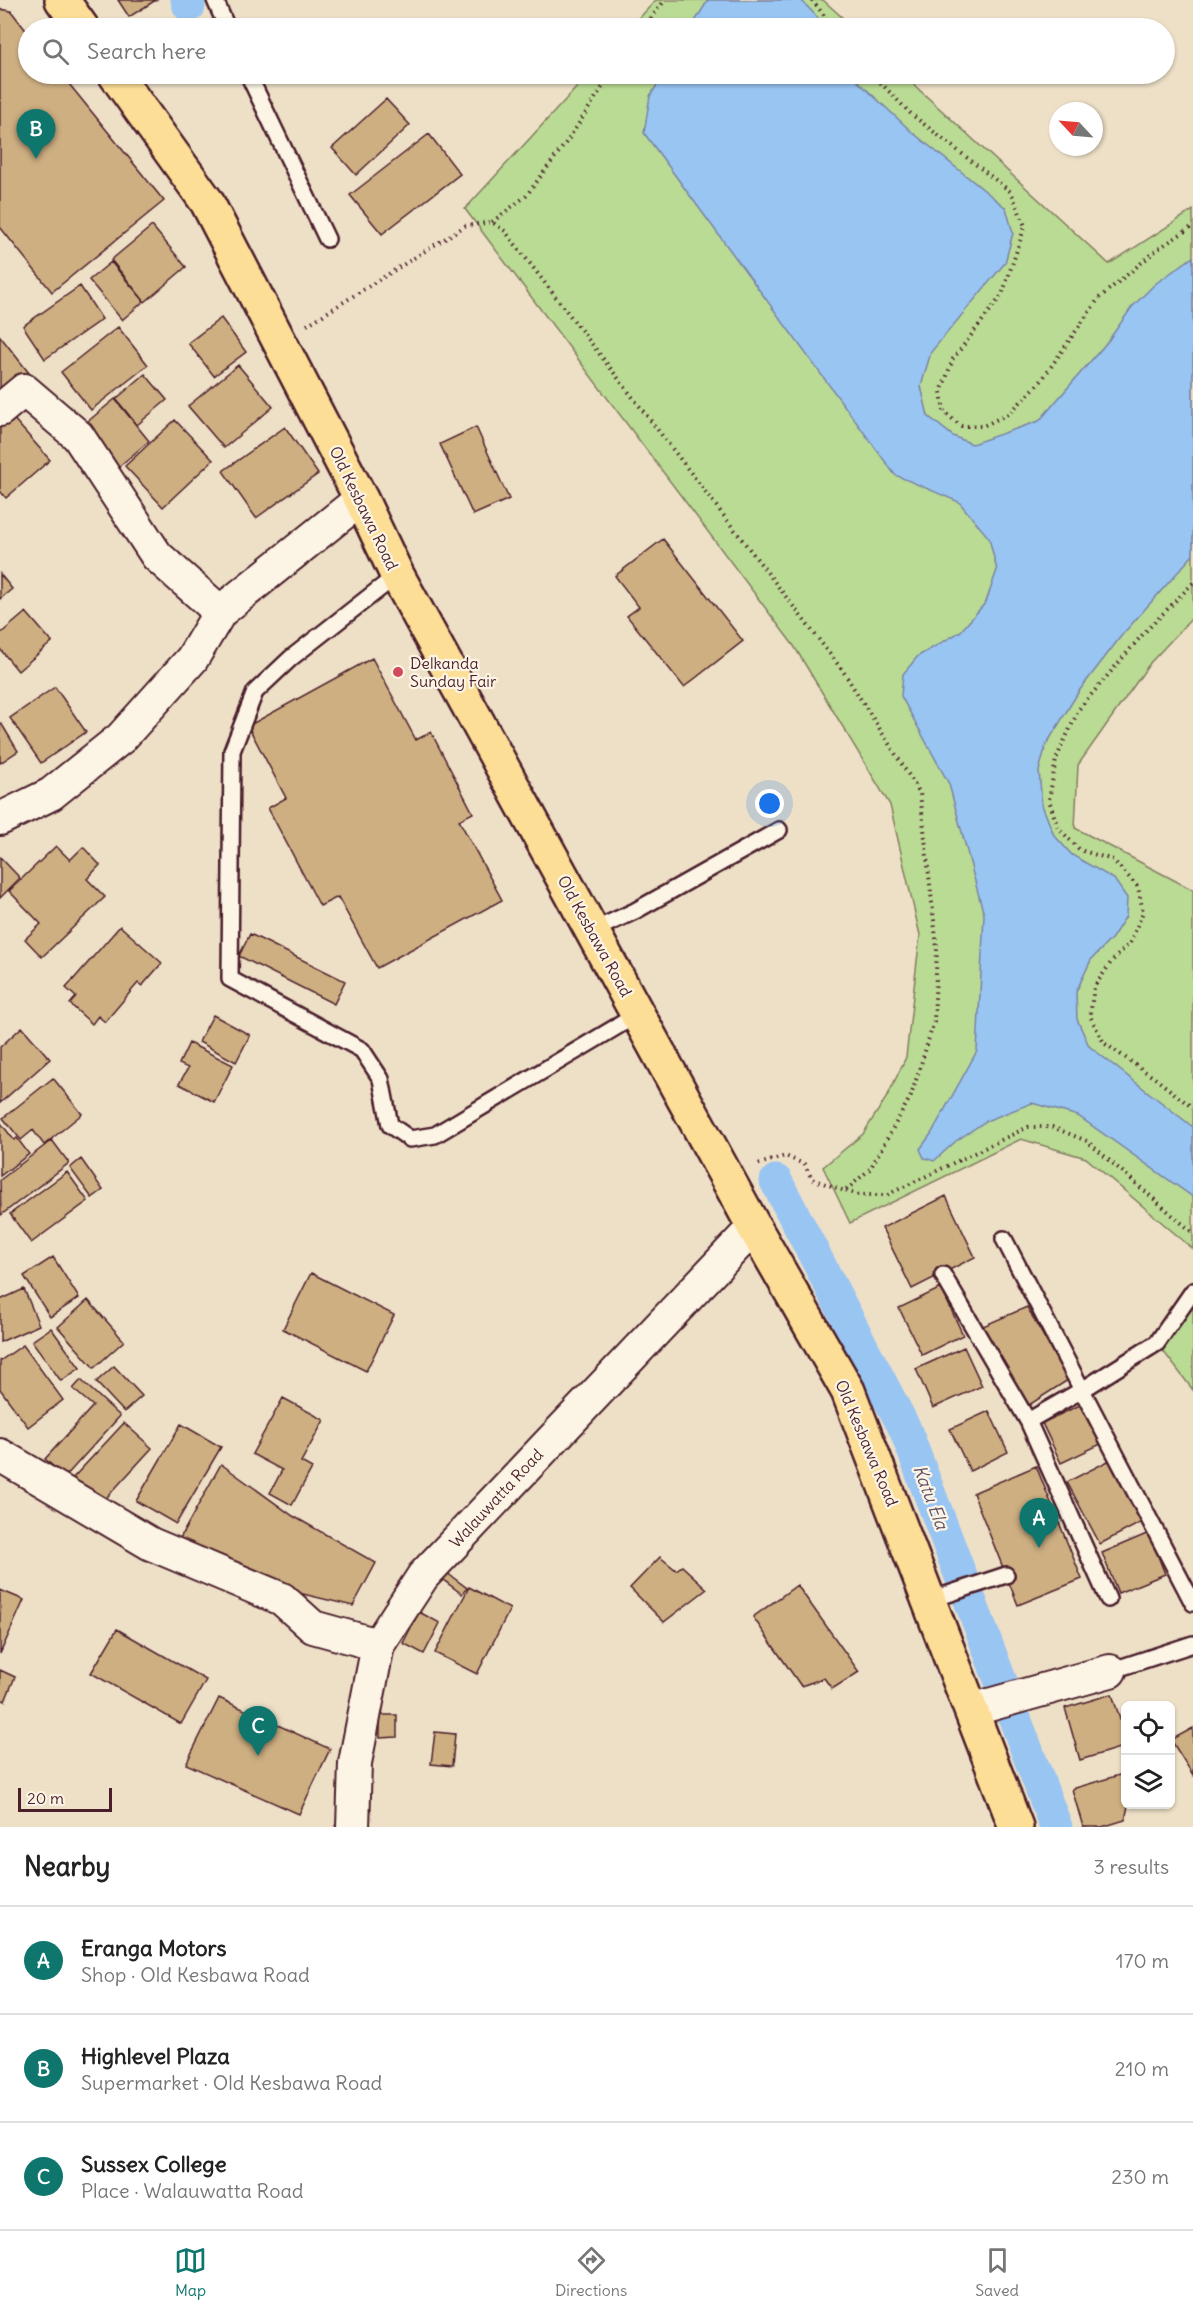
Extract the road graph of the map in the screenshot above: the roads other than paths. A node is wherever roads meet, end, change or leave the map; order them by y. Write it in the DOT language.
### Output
graph roads {
  1 [pos="62,0"];
  2 [pos="215,0"];
  3 [pos="75,18"];
  4 [pos="223,18"];
  5 [pos="122,84"];
  6 [pos="253,84"];
  7 [pos="327,239"];
  8 [pos="0,410"];
  9 [pos="361,499"];
  10 [pos="397,575"];
  11 [pos="220,612"];
  12 [pos="0,819"];
  13 [pos="779,830"];
  14 [pos="592,931"];
  15 [pos="638,1014"];
  16 [pos="754,1227"];
  17 [pos="1004,1239"];
  18 [pos="943,1275"];
  19 [pos="1193,1291"];
  20 [pos="1082,1390"];
  21 [pos="1028,1421"];
  22 [pos="0,1455"];
  23 [pos="1006,1575"];
  24 [pos="1108,1599"];
  25 [pos="930,1600"];
  26 [pos="1193,1603"];
  27 [pos="1193,1644"];
  28 [pos="378,1645"];
  29 [pos="1110,1671"];
  30 [pos="971,1710"];
  31 [pos="353,1827"];
  32 [pos="1016,1827"];
  1 -- 3 [label="main road"];
  2 -- 4 [label="lane"];
  5 -- 9 [label="main road, Old Kesbawa Road"];
  6 -- 7 [label="lane"];
  8 -- 11 [label="street"];
  9 -- 10 [label="main road, Old Kesbawa Road"];
  9 -- 11 [label="street"];
  10 -- 14 [label="main road, Old Kesbawa Road"];
  10 -- 15 [label="lane"];
  11 -- 12 [label="street"];
  13 -- 14 [label="lane"];
  14 -- 15 [label="main road, Old Kesbawa Road"];
  15 -- 16 [label="main road, Old Kesbawa Road"];
  16 -- 25 [label="main road, Old Kesbawa Road"];
  16 -- 28 [label="street, Walauwatta Road"];
  17 -- 20 [label="lane"];
  18 -- 21 [label="lane"];
  19 -- 20 [label="lane"];
  20 -- 21 [label="lane"];
  20 -- 26 [label="lane"];
  21 -- 24 [label="lane"];
  22 -- 28 [label="street"];
  23 -- 25 [label="lane"];
  25 -- 30 [label="main road, Old Kesbawa Road"];
  27 -- 29 [label="lane"];
  28 -- 31 [label="street, Walauwatta Road"];
  29 -- 30 [label="street"];
  30 -- 32 [label="main road, Old Kesbawa Road"];
}
